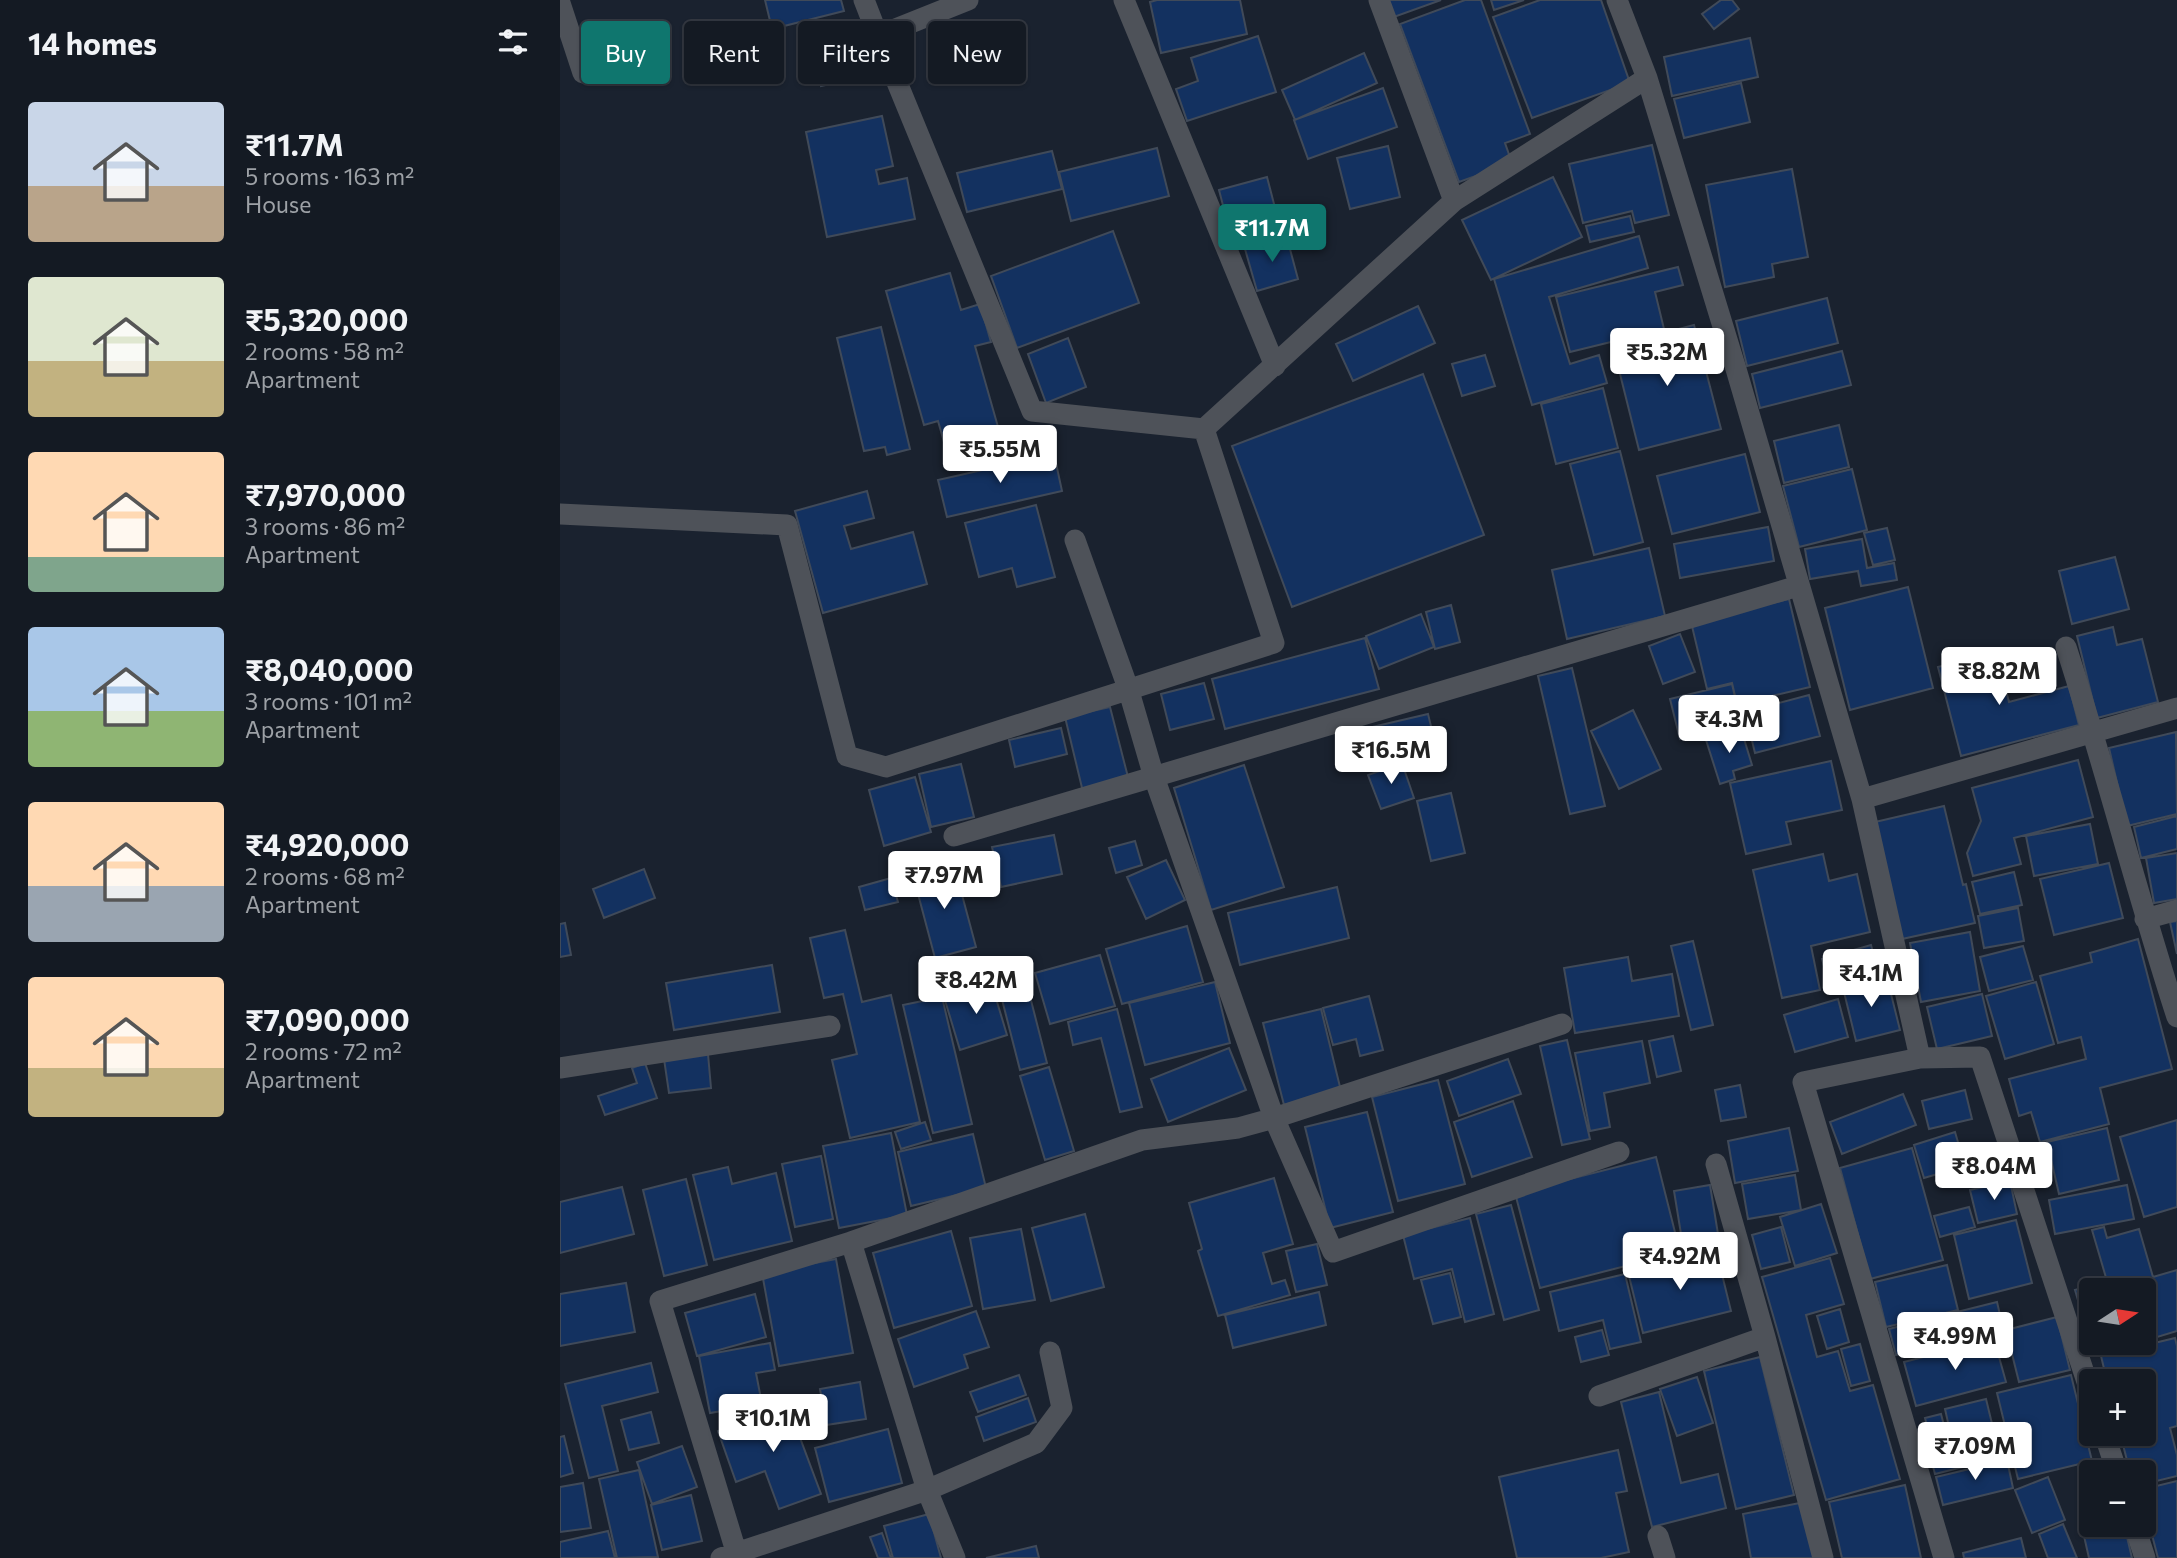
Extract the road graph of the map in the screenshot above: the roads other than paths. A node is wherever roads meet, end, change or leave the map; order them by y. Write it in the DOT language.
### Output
graph roads {
  1 [pos="864,0"];
  2 [pos="968,0"];
  3 [pos="1124,0"];
  4 [pos="1379,0"];
  5 [pos="1617,0"];
  6 [pos="560,3"];
  7 [pos="872,21"];
  8 [pos="914,21"];
  9 [pos="581,67"];
  10 [pos="1647,78"];
  11 [pos="897,84"];
  12 [pos="1454,201"];
  13 [pos="1275,366"];
  14 [pos="1204,429"];
  15 [pos="560,514"];
  16 [pos="1075,540"];
  17 [pos="1798,586"];
  18 [pos="2066,648"];
  19 [pos="1128,688"];
  20 [pos="2177,708"];
  21 [pos="2094,733"];
  22 [pos="1154,777"];
  23 [pos="1862,799"];
  24 [pos="954,836"];
  25 [pos="2177,910"];
  26 [pos="2145,919"];
  27 [pos="2177,1017"];
  28 [pos="1562,1024"];
  29 [pos="830,1026"];
  30 [pos="1920,1058"];
  31 [pos="560,1068"];
  32 [pos="1274,1118"];
  33 [pos="1619,1152"];
  34 [pos="1716,1164"];
  35 [pos="851,1242"];
  36 [pos="1765,1337"];
  37 [pos="1051,1352"];
  38 [pos="2083,1369"];
  39 [pos="1599,1396"];
  40 [pos="927,1490"];
  41 [pos="1658,1536"];
  42 [pos="2138,1537"];
  43 [pos="732,1556"];
  44 [pos="955,1558"];
  45 [pos="1665,1558"];
  46 [pos="1823,1558"];
  47 [pos="1944,1558"];
  48 [pos="2145,1558"];
  1 -- 7 [label="street"];
  2 -- 8 [label="street"];
  3 -- 13 [label="street"];
  4 -- 12 [label="street"];
  5 -- 10 [label="street"];
  6 -- 9 [label="street"];
  10 -- 12 [label="street"];
  10 -- 17 [label="street"];
  11 -- 14 [label="street"];
  12 -- 13 [label="street"];
  13 -- 14 [label="street"];
  14 -- 19 [label="street"];
  15 -- 19 [label="street"];
  16 -- 19 [label="street"];
  17 -- 22 [label="street"];
  17 -- 23 [label="street"];
  18 -- 21 [label="street"];
  19 -- 22 [label="street"];
  20 -- 21 [label="street"];
  21 -- 23 [label="street"];
  21 -- 26 [label="street"];
  22 -- 24 [label="street"];
  22 -- 32 [label="street"];
  23 -- 30 [label="street"];
  25 -- 26 [label="street"];
  26 -- 27 [label="street"];
  28 -- 32 [label="street"];
  29 -- 31 [label="street"];
  30 -- 38 [label="street"];
  30 -- 47 [label="street"];
  32 -- 33 [label="street"];
  32 -- 35 [label="street"];
  34 -- 36 [label="street"];
  35 -- 40 [label="street"];
  35 -- 43 [label="street"];
  36 -- 39 [label="street"];
  36 -- 46 [label="street"];
  37 -- 40 [label="street"];
  40 -- 43 [label="street"];
  40 -- 44 [label="street"];
  41 -- 45 [label="street"];
  42 -- 48 [label="street"];
}
